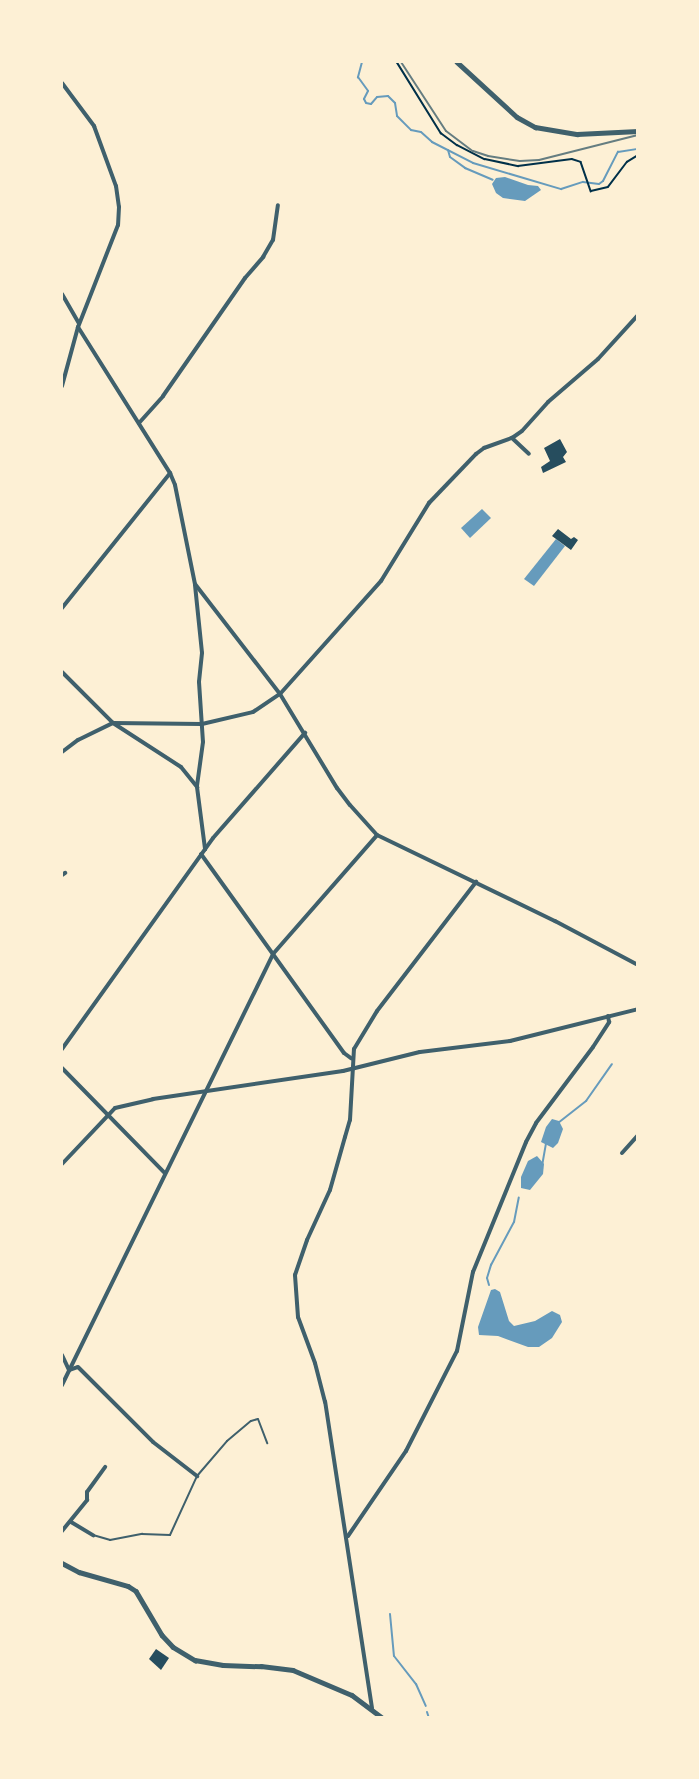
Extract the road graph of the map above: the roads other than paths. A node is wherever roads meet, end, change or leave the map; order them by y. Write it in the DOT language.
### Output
graph roads {
  1 [pos="457,62"];
  2 [pos="62,83"];
  3 [pos="638,131"];
  4 [pos="278,205"];
  5 [pos="62,294"];
  6 [pos="638,315"];
  7 [pos="79,325"];
  8 [pos="62,386"];
  9 [pos="139,423"];
  10 [pos="512,438"];
  11 [pos="529,454"];
  12 [pos="170,473"];
  13 [pos="195,584"];
  14 [pos="62,608"];
  15 [pos="62,672"];
  16 [pos="280,694"];
  17 [pos="113,723"];
  18 [pos="202,724"];
  19 [pos="305,734"];
  20 [pos="62,752"];
  21 [pos="197,787"];
  22 [pos="377,835"];
  23 [pos="205,849"];
  24 [pos="201,854"];
  25 [pos="476,882"];
  26 [pos="273,954"];
  27 [pos="638,965"];
  28 [pos="638,1010"];
  29 [pos="608,1016"];
  30 [pos="62,1049"];
  31 [pos="352,1058"];
  32 [pos="62,1068"];
  33 [pos="352,1068"];
  34 [pos="206,1092"];
  35 [pos="106,1115"];
  36 [pos="638,1135"];
  37 [pos="622,1153"];
  38 [pos="62,1164"];
  39 [pos="164,1172"];
  40 [pos="62,1355"];
  41 [pos="69,1370"];
  42 [pos="62,1385"];
  43 [pos="267,1443"];
  44 [pos="105,1467"];
  45 [pos="197,1476"];
  46 [pos="71,1522"];
  47 [pos="62,1531"];
  48 [pos="93,1535"];
  49 [pos="348,1537"];
  50 [pos="62,1563"];
  51 [pos="372,1708"];
  52 [pos="382,1718"];
  1 -- 3 [label="street"];
  2 -- 7 [label="street"];
  4 -- 9 [label="street"];
  5 -- 7 [label="street"];
  6 -- 10 [label="street"];
  7 -- 8 [label="street"];
  7 -- 9 [label="street"];
  9 -- 12 [label="street"];
  10 -- 11 [label="street"];
  10 -- 16 [label="street"];
  12 -- 13 [label="street"];
  12 -- 14 [label="street"];
  13 -- 16 [label="street"];
  13 -- 18 [label="street"];
  15 -- 17 [label="street"];
  16 -- 18 [label="street"];
  16 -- 19 [label="street"];
  17 -- 18 [label="street"];
  17 -- 20 [label="street"];
  17 -- 21 [label="street"];
  18 -- 21 [label="street"];
  19 -- 22 [label="street"];
  19 -- 23 [label="street"];
  21 -- 23 [label="street"];
  22 -- 25 [label="street"];
  22 -- 26 [label="street"];
  23 -- 24 [label="street"];
  24 -- 26 [label="street"];
  24 -- 30 [label="street"];
  25 -- 27 [label="street"];
  25 -- 31 [label="street"];
  26 -- 31 [label="street"];
  26 -- 34 [label="street"];
  28 -- 29 [label="street"];
  29 -- 33 [label="street"];
  29 -- 49 [label="street"];
  31 -- 33 [label="street"];
  32 -- 35 [label="street"];
  33 -- 34 [label="street"];
  33 -- 49 [label="street"];
  34 -- 35 [label="street"];
  34 -- 39 [label="street"];
  35 -- 38 [label="street"];
  35 -- 39 [label="street"];
  36 -- 37 [label="street"];
  39 -- 41 [label="street"];
  40 -- 41 [label="street"];
  41 -- 42 [label="street"];
  41 -- 45 [label="street"];
  43 -- 45 [label="lane"];
  44 -- 46 [label="street"];
  45 -- 48 [label="lane"];
  46 -- 47 [label="street"];
  46 -- 48 [label="street"];
  49 -- 51 [label="street"];
  50 -- 51 [label="street"];
  51 -- 52 [label="street"];
}
